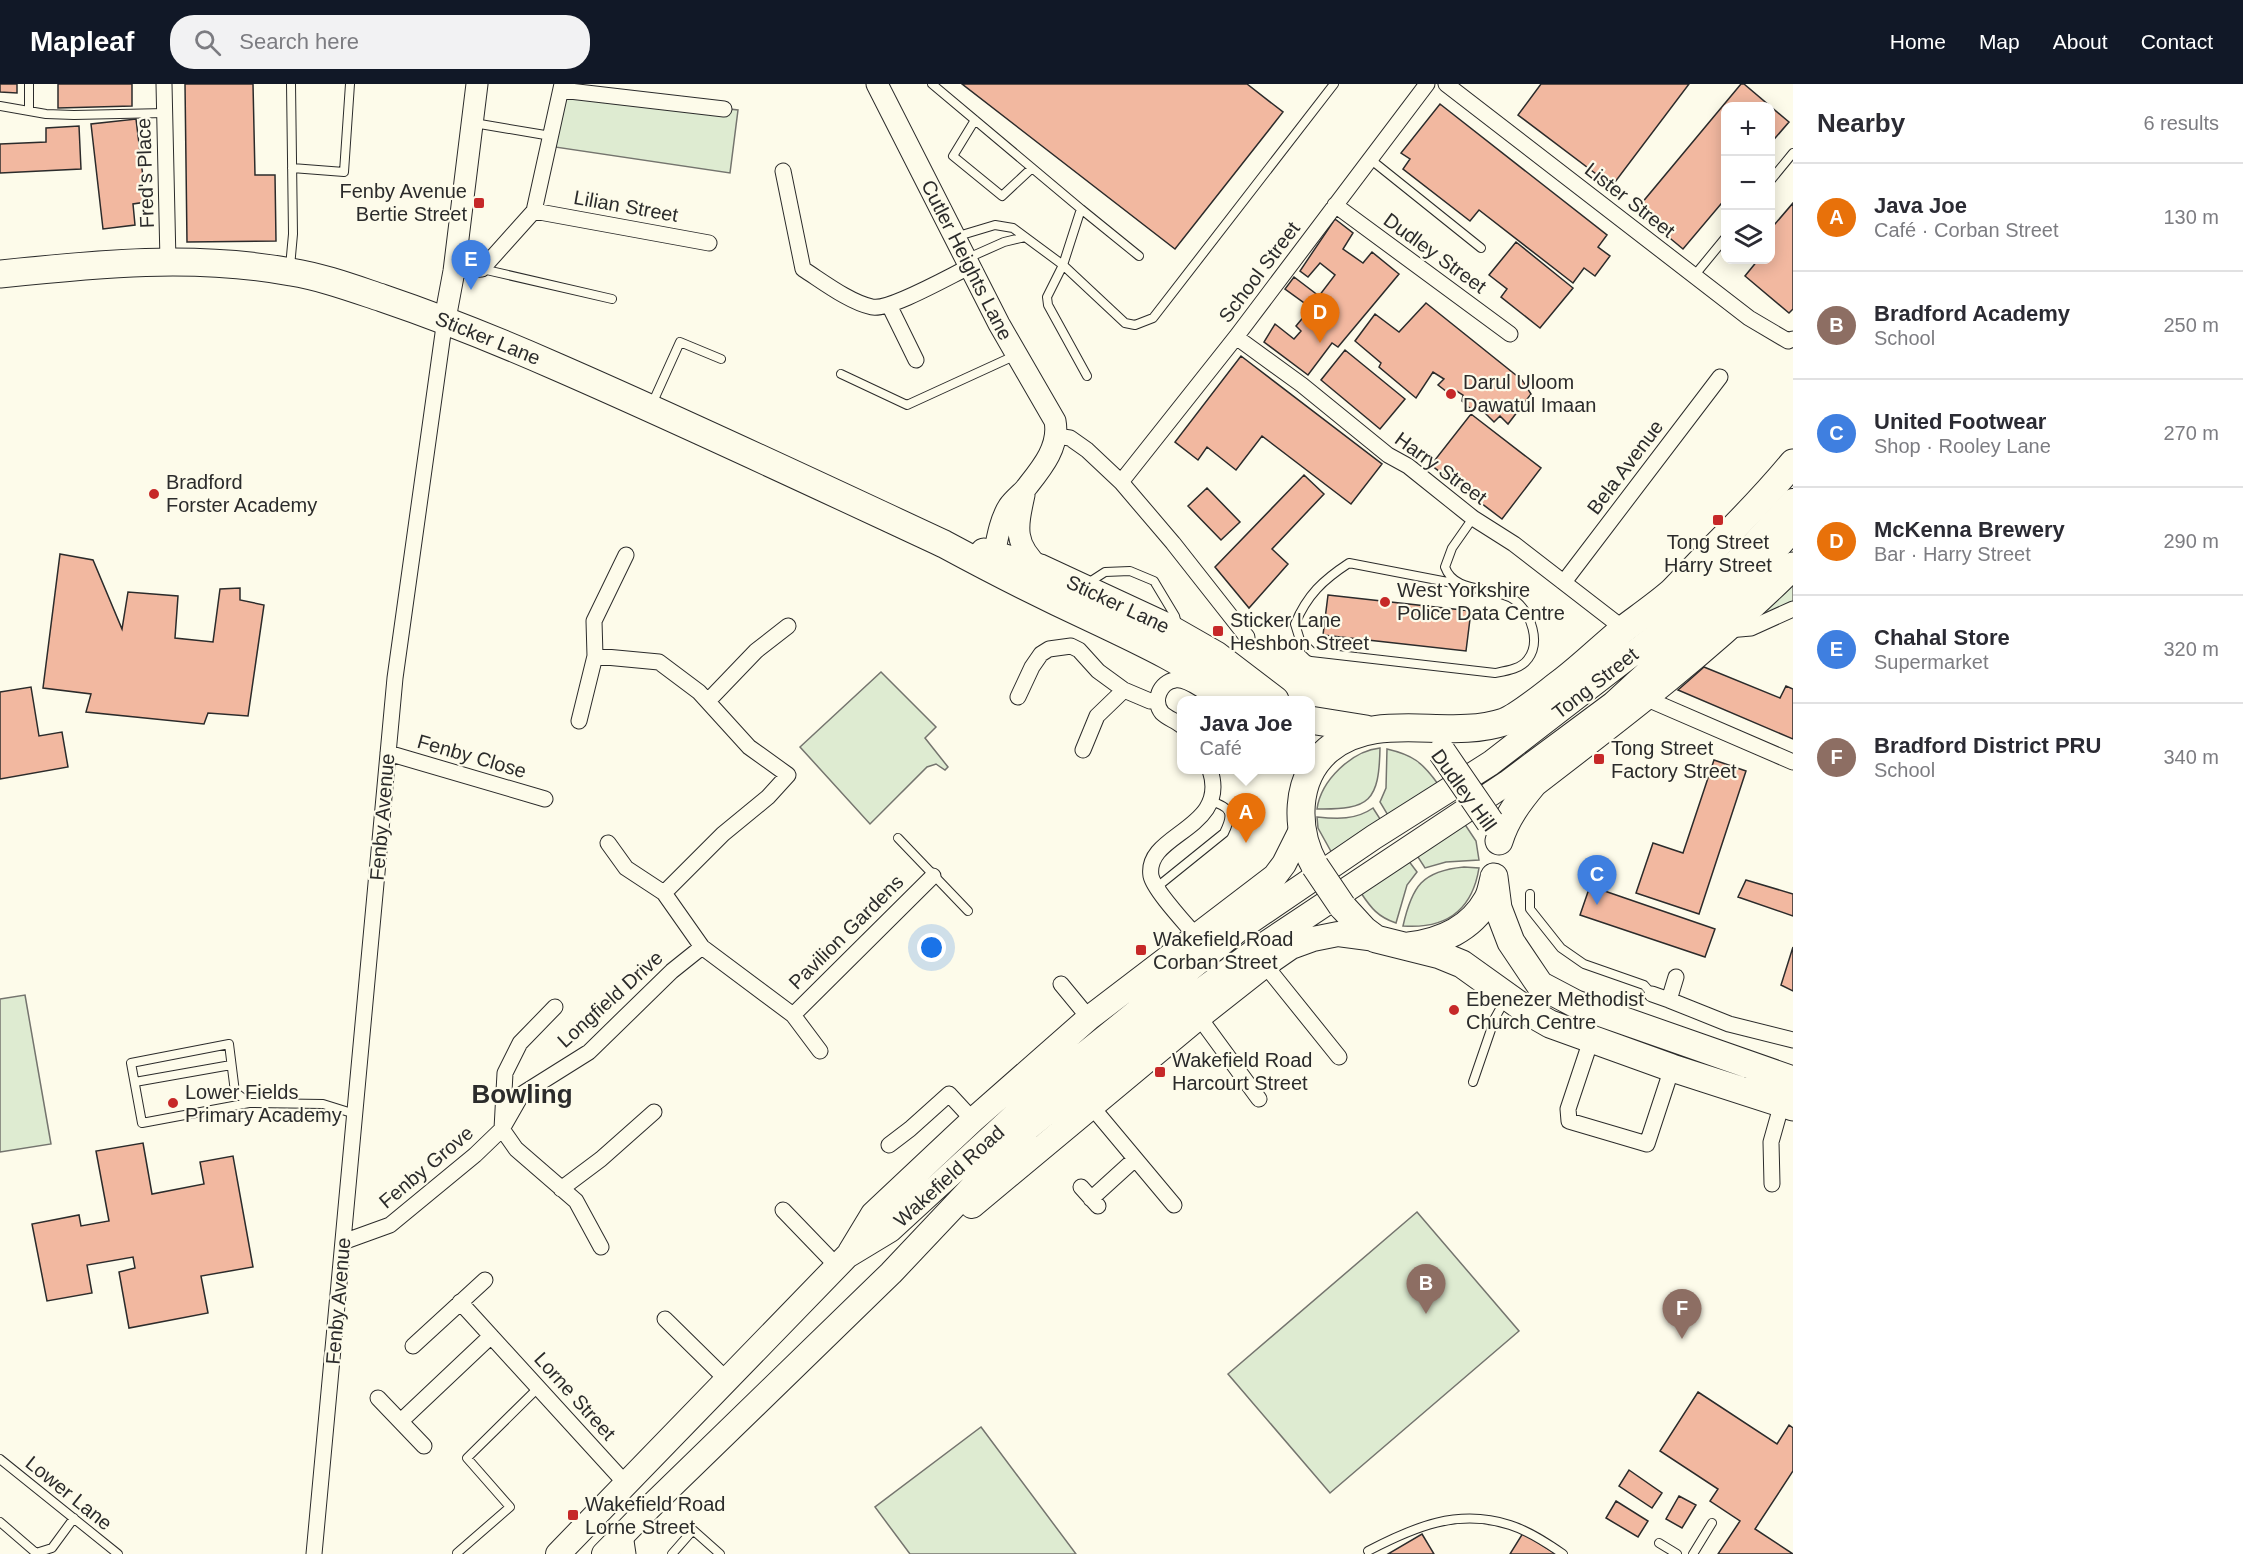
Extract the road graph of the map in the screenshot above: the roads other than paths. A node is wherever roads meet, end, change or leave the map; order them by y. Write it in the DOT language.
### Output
graph roads {
  1 [pos="29,84"];
  2 [pos="164,84"];
  3 [pos="291,84"];
  4 [pos="350,84"];
  5 [pos="477,84"];
  6 [pos="877,84"];
  7 [pos="932,84"];
  8 [pos="1334,84"];
  9 [pos="1427,84"];
  10 [pos="1446,84"];
  11 [pos="561,87"];
  12 [pos="0,106"];
  13 [pos="724,109"];
  14 [pos="29,110"];
  15 [pos="165,113"];
  16 [pos="975,120"];
  17 [pos="472,123"];
  18 [pos="551,136"];
  19 [pos="1793,153"];
  20 [pos="1370,159"];
  21 [pos="292,168"];
  22 [pos="1032,168"];
  23 [pos="783,171"];
  24 [pos="1775,175"];
  25 [pos="1335,205"];
  26 [pos="1081,209"];
  27 [pos="534,211"];
  28 [pos="955,237"];
  29 [pos="1025,237"];
  30 [pos="1721,242"];
  31 [pos="709,243"];
  32 [pos="1481,248"];
  33 [pos="1139,256"];
  34 [pos="168,261"];
  35 [pos="968,263"];
  36 [pos="1063,265"];
  37 [pos="482,269"];
  38 [pos="290,271"];
  39 [pos="454,271"];
  40 [pos="0,274"];
  41 [pos="1695,276"];
  42 [pos="612,299"];
  43 [pos="889,305"];
  44 [pos="445,319"];
  45 [pos="1510,334"];
  46 [pos="1236,337"];
  47 [pos="1793,339"];
  48 [pos="1016,356"];
  49 [pos="721,360"];
  50 [pos="916,360"];
  51 [pos="841,374"];
  52 [pos="1087,376"];
  53 [pos="1720,377"];
  54 [pos="650,408"];
  55 [pos="1056,436"];
  56 [pos="1793,463"];
  57 [pos="1121,482"];
  58 [pos="1026,489"];
  59 [pos="1793,501"];
  60 [pos="1473,518"];
  61 [pos="1793,530"];
  62 [pos="626,555"];
  63 [pos="993,562"];
  64 [pos="1793,566"];
  65 [pos="1040,568"];
  66 [pos="1564,582"];
  67 [pos="1458,584"];
  68 [pos="1793,609"];
  69 [pos="788,626"];
  70 [pos="1624,629"];
  71 [pos="1726,631"];
  72 [pos="1246,637"];
  73 [pos="595,656"];
  74 [pos="1124,690"];
  75 [pos="1211,696"];
  76 [pos="1232,696"];
  77 [pos="1270,696"];
  78 [pos="1018,697"];
  79 [pos="1646,698"];
  80 [pos="708,701"];
  81 [pos="1157,701"];
  82 [pos="579,721"];
  83 [pos="1315,721"];
  84 [pos="1177,723"];
  85 [pos="1371,729"];
  86 [pos="1410,729"];
  87 [pos="1083,750"];
  88 [pos="388,753"];
  89 [pos="1793,762"];
  90 [pos="1315,765"];
  91 [pos="1211,774"];
  92 [pos="1292,774"];
  93 [pos="1311,774"];
  94 [pos="545,799"];
  95 [pos="1210,801"];
  96 [pos="1301,826"];
  97 [pos="1495,831"];
  98 [pos="1374,837"];
  99 [pos="898,838"];
  100 [pos="608,843"];
  101 [pos="1390,862"];
  102 [pos="933,876"];
  103 [pos="1494,877"];
  104 [pos="1159,891"];
  105 [pos="664,893"];
  106 [pos="1530,894"];
  107 [pos="968,911"];
  108 [pos="1196,936"];
  109 [pos="1376,939"];
  110 [pos="1405,946"];
  111 [pos="702,947"];
  112 [pos="1265,965"];
  113 [pos="1676,977"];
  114 [pos="1061,984"];
  115 [pos="1652,993"];
  116 [pos="1508,997"];
  117 [pos="1669,1000"];
  118 [pos="555,1007"];
  119 [pos="793,1015"];
  120 [pos="1199,1017"];
  121 [pos="1089,1018"];
  122 [pos="1591,1040"];
  123 [pos="1793,1040"];
  124 [pos="820,1051"];
  125 [pos="1339,1057"];
  126 [pos="231,1065"];
  127 [pos="1672,1068"];
  128 [pos="135,1082"];
  129 [pos="1473,1082"];
  130 [pos="1789,1097"];
  131 [pos="1259,1099"];
  132 [pos="249,1103"];
  133 [pos="1092,1107"];
  134 [pos="654,1112"];
  135 [pos="355,1114"];
  136 [pos="973,1120"];
  137 [pos="502,1129"];
  138 [pos="889,1144"];
  139 [pos="1135,1159"];
  140 [pos="1772,1184"];
  141 [pos="1081,1187"];
  142 [pos="561,1189"];
  143 [pos="1174,1205"];
  144 [pos="783,1210"];
  145 [pos="343,1242"];
  146 [pos="601,1248"];
  147 [pos="842,1261"];
  148 [pos="891,1273"];
  149 [pos="485,1280"];
  150 [pos="460,1302"];
  151 [pos="665,1319"];
  152 [pos="491,1336"];
  153 [pos="413,1346"];
  154 [pos="727,1380"];
  155 [pos="539,1387"];
  156 [pos="378,1398"];
  157 [pos="401,1421"];
  158 [pos="424,1446"];
  159 [pos="0,1459"];
  160 [pos="627,1485"];
  161 [pos="74,1518"];
  162 [pos="0,1522"];
  163 [pos="1712,1523"];
  164 [pos="1659,1543"];
  165 [pos="626,1544"];
  166 [pos="1368,1551"];
  167 [pos="457,1553"];
  168 [pos="36,1554"];
  169 [pos="118,1554"];
  170 [pos="314,1554"];
  171 [pos="558,1554"];
  172 [pos="604,1554"];
  173 [pos="672,1554"];
  174 [pos="720,1554"];
  175 [pos="1563,1554"];
  176 [pos="1677,1554"];
  177 [pos="1693,1554"];
  1 -- 14 [label="lane"];
  2 -- 15 [label="street, Fred's Place"];
  3 -- 21 [label="lane"];
  4 -- 21 [label="lane"];
  5 -- 17 [label="street, Fenby Avenue"];
  6 -- 28 [label="street, Cutler Heights Lane"];
  7 -- 16 [label="lane"];
  8 -- 36 [label="lane"];
  9 -- 20 [label="street, School Street"];
  10 -- 41 [label="street, Lister Street"];
  11 -- 13 [label="street"];
  11 -- 18 [label="street"];
  12 -- 14 [label="lane"];
  14 -- 15 [label="lane"];
  15 -- 34 [label="street, Fred's Place"];
  16 -- 22 [label="lane"];
  16 -- 22 [label="lane"];
  17 -- 18 [label="lane"];
  17 -- 39 [label="street, Fenby Avenue"];
  18 -- 27 [label="street"];
  19 -- 24 [label="lane"];
  20 -- 25 [label="street, School Street"];
  20 -- 32 [label="lane"];
  21 -- 38 [label="lane"];
  22 -- 26 [label="lane"];
  23 -- 43 [label="street"];
  25 -- 45 [label="street, Dudley Street"];
  25 -- 46 [label="street, School Street"];
  26 -- 33 [label="lane"];
  26 -- 36 [label="lane"];
  27 -- 31 [label="street, Lilian Street"];
  27 -- 37 [label="street"];
  28 -- 29 [label="lane"];
  28 -- 35 [label="street, Cutler Heights Lane"];
  29 -- 35 [label="lane"];
  29 -- 36 [label="lane"];
  30 -- 41 [label="lane"];
  34 -- 38 [label="highway, Sticker Lane"];
  34 -- 40 [label="highway, Sticker Lane"];
  35 -- 43 [label="street"];
  35 -- 48 [label="street, Cutler Heights Lane"];
  36 -- 52 [label="lane"];
  37 -- 39 [label="street"];
  37 -- 42 [label="lane"];
  38 -- 44 [label="highway, Sticker Lane"];
  39 -- 44 [label="street, Fenby Avenue"];
  41 -- 47 [label="street, Lister Street"];
  43 -- 50 [label="street"];
  44 -- 54 [label="highway, Sticker Lane"];
  44 -- 88 [label="street, Fenby Avenue"];
  46 -- 57 [label="street, School Street"];
  46 -- 60 [label="street, Harry Street"];
  48 -- 51 [label="lane"];
  48 -- 55 [label="street, Cutler Heights Lane"];
  49 -- 54 [label="lane"];
  53 -- 66 [label="street, Bela Avenue"];
  54 -- 63 [label="highway, Sticker Lane"];
  55 -- 57 [label="street"];
  55 -- 58 [label="street"];
  56 -- 70 [label="highway"];
  57 -- 72 [label="street"];
  58 -- 63 [label="street"];
  58 -- 65 [label="street"];
  59 -- 98 [label="main road, Tong Street"];
  60 -- 66 [label="street, Harry Street"];
  60 -- 67 [label="lane"];
  61 -- 101 [label="main road, Tong Street"];
  62 -- 73 [label="street"];
  63 -- 65 [label="highway, Sticker Lane"];
  63 -- 76 [label="highway, Sticker Lane"];
  64 -- 71 [label="highway"];
  65 -- 77 [label="highway, Sticker Lane"];
  66 -- 70 [label="street, Harry Street"];
  67 -- 67 [label="lane"];
  68 -- 71 [label="street"];
  69 -- 80 [label="street"];
  70 -- 86 [label="highway"];
  71 -- 79 [label="highway"];
  73 -- 80 [label="street"];
  73 -- 82 [label="street"];
  74 -- 78 [label="street"];
  74 -- 81 [label="street"];
  74 -- 87 [label="street"];
  75 -- 81 [label="street"];
  79 -- 89 [label="street"];
  79 -- 97 [label="highway"];
  80 -- 105 [label="street"];
  81 -- 84 [label="street"];
  83 -- 85 [label="highway"];
  85 -- 86 [label="highway, Dudley Hill"];
  85 -- 90 [label="highway, Dudley Hill"];
  86 -- 97 [label="highway, Dudley Hill, bridge"];
  88 -- 94 [label="street, Fenby Close"];
  88 -- 135 [label="street, Fenby Avenue"];
  91 -- 95 [label="street"];
  92 -- 96 [label="highway"];
  93 -- 96 [label="highway, Dudley Hill"];
  95 -- 104 [label="street"];
  95 -- 104 [label="lane"];
  96 -- 108 [label="main road"];
  96 -- 109 [label="highway, Dudley Hill, bridge"];
  97 -- 103 [label="highway, Dudley Hill"];
  98 -- 147 [label="main road, Wakefield Road"];
  99 -- 102 [label="lane"];
  100 -- 105 [label="street"];
  101 -- 148 [label="main road, Wakefield Road"];
  102 -- 107 [label="lane"];
  102 -- 119 [label="street, Pavilion Gardens"];
  103 -- 110 [label="highway, Dudley Hill"];
  103 -- 130 [label="highway"];
  104 -- 108 [label="street"];
  105 -- 111 [label="street"];
  106 -- 115 [label="lane"];
  108 -- 121 [label="main road"];
  109 -- 110 [label="highway, Dudley Hill"];
  109 -- 112 [label="main road"];
  110 -- 116 [label="highway"];
  111 -- 119 [label="street, Pavilion Gardens"];
  111 -- 137 [label="street, Longfield Drive"];
  112 -- 120 [label="main road"];
  112 -- 125 [label="street"];
  113 -- 117 [label="street"];
  114 -- 121 [label="street"];
  115 -- 117 [label="street"];
  116 -- 122 [label="highway"];
  116 -- 129 [label="lane"];
  117 -- 123 [label="street"];
  118 -- 137 [label="street, Fenby Grove"];
  119 -- 124 [label="street"];
  120 -- 131 [label="street"];
  120 -- 133 [label="main road"];
  121 -- 136 [label="main road"];
  122 -- 127 [label="highway"];
  122 -- 127 [label="street"];
  126 -- 128 [label="lane"];
  126 -- 128 [label="lane"];
  126 -- 132 [label="lane"];
  127 -- 130 [label="highway"];
  128 -- 132 [label="lane"];
  130 -- 140 [label="street"];
  132 -- 135 [label="lane"];
  133 -- 139 [label="street"];
  133 -- 148 [label="main road"];
  134 -- 142 [label="street"];
  135 -- 145 [label="street, Fenby Avenue"];
  136 -- 138 [label="street"];
  136 -- 147 [label="main road"];
  137 -- 142 [label="street"];
  137 -- 145 [label="street, Fenby Grove"];
  139 -- 141 [label="street"];
  139 -- 143 [label="street"];
  142 -- 146 [label="street"];
  144 -- 147 [label="street"];
  145 -- 170 [label="street, Fenby Avenue"];
  147 -- 154 [label="main road, Wakefield Road"];
  148 -- 165 [label="main road, Wakefield Road"];
  149 -- 150 [label="street"];
  150 -- 152 [label="street, Lorne Street"];
  150 -- 153 [label="street"];
  151 -- 154 [label="street"];
  152 -- 155 [label="street, Lorne Street"];
  152 -- 157 [label="street"];
  154 -- 160 [label="main road, Wakefield Road"];
  155 -- 160 [label="street, Lorne Street"];
  155 -- 167 [label="lane"];
  156 -- 157 [label="street"];
  157 -- 158 [label="street"];
  159 -- 161 [label="lane, Lower Lane"];
  160 -- 171 [label="main road, Wakefield Road"];
  161 -- 168 [label="lane"];
  161 -- 169 [label="lane, Lower Lane"];
  162 -- 168 [label="lane"];
  163 -- 177 [label="lane"];
  164 -- 176 [label="lane"];
  165 -- 172 [label="main road, Wakefield Road"];
  166 -- 175 [label="lane"];
  173 -- 174 [label="lane"];
}
